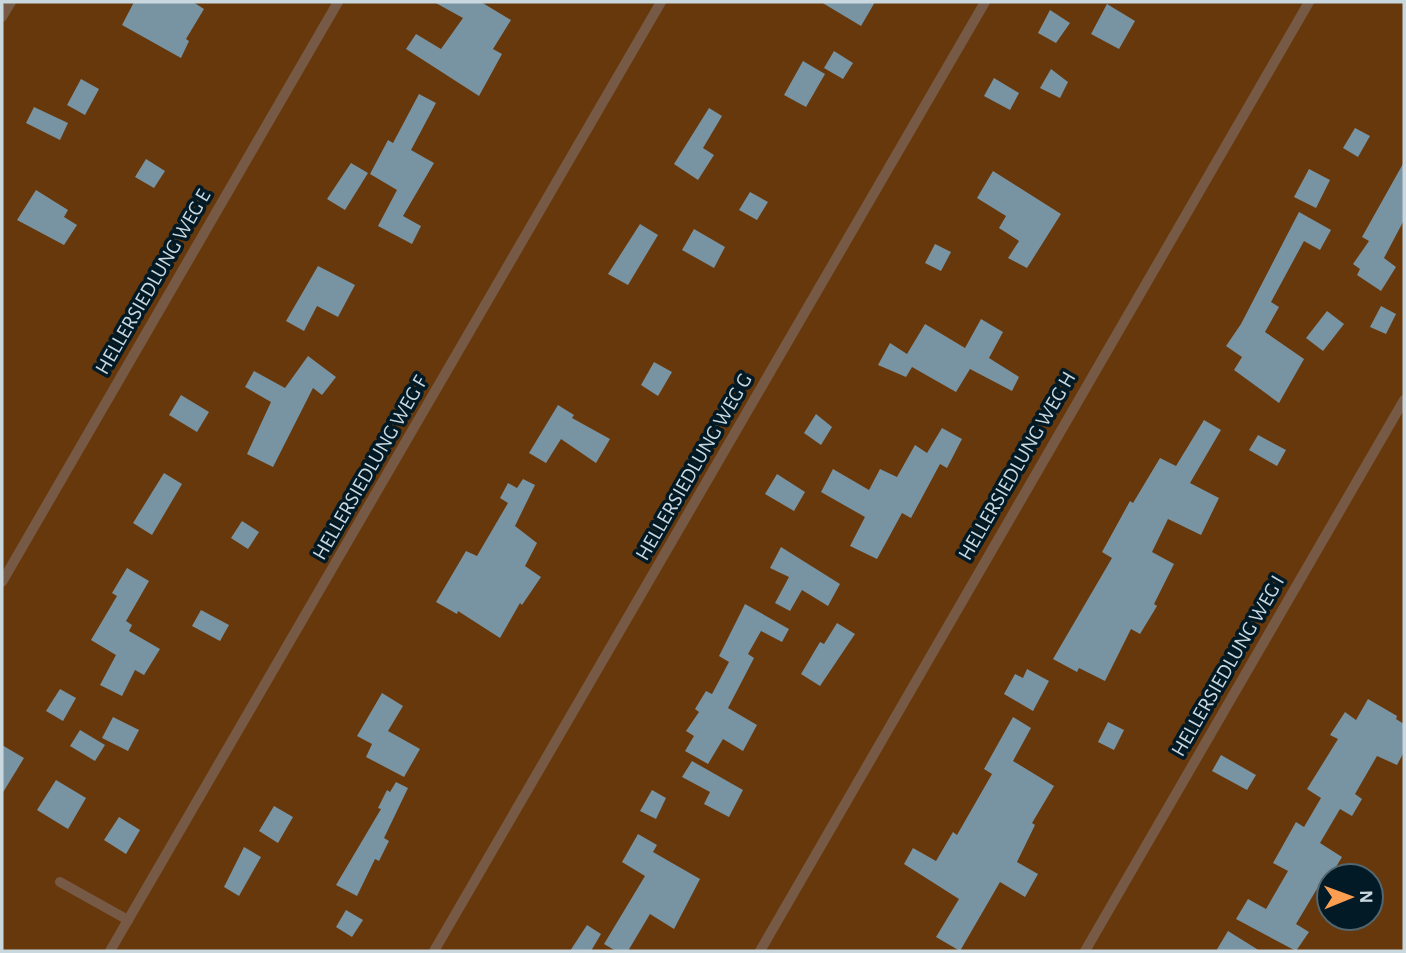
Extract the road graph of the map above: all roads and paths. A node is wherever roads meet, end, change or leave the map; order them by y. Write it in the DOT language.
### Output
graph roads {
  1 [pos="11,2"];
  2 [pos="338,2"];
  3 [pos="662,2"];
  4 [pos="985,2"];
  5 [pos="1309,2"];
  6 [pos="2,17"];
  7 [pos="1404,400"];
  8 [pos="2,582"];
  9 [pos="60,882"];
  10 [pos="128,920"];
  11 [pos="110,951"];
  12 [pos="434,951"];
  13 [pos="760,951"];
  14 [pos="1085,951"];
  1 -- 6 [label="lane"];
  2 -- 8 [label="lane, HELLERSIEDLUNG WEG E"];
  3 -- 10 [label="lane, HELLERSIEDLUNG WEG F"];
  4 -- 12 [label="lane, HELLERSIEDLUNG WEG G"];
  5 -- 13 [label="lane, HELLERSIEDLUNG WEG H"];
  7 -- 14 [label="lane, HELLERSIEDLUNG WEG I"];
  9 -- 10 [label="lane"];
  10 -- 11 [label="lane, HELLERSIEDLUNG WEG F"];
}
